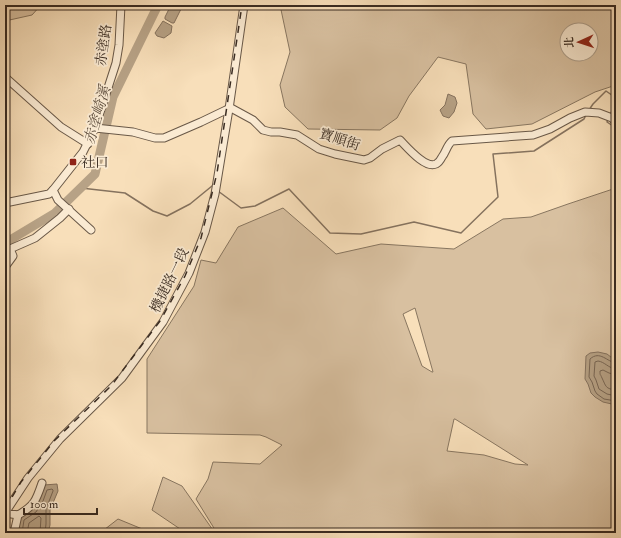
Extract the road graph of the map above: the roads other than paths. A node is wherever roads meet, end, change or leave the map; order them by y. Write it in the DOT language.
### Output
graph roads {
  1 [pos="120,5"];
  2 [pos="244,5"];
  3 [pos="5,78"];
  4 [pos="229,109"];
  5 [pos="616,122"];
  6 [pos="98,128"];
  7 [pos="88,144"];
  8 [pos="53,190"];
  9 [pos="5,203"];
  10 [pos="68,209"];
  11 [pos="91,230"];
  12 [pos="8,250"];
  13 [pos="5,268"];
  14 [pos="42,483"];
  15 [pos="5,513"];
  16 [pos="18,515"];
  17 [pos="14,533"];
  1 -- 6 [label="street, 赤塗路"];
  2 -- 4 [label="street, 機捷路一段"];
  3 -- 7 [label="street"];
  4 -- 5 [label="street, 寶順街"];
  4 -- 6 [label="street"];
  4 -- 15 [label="street, 機捷路一段"];
  6 -- 7 [label="street, 赤塗路"];
  7 -- 8 [label="street, 赤塗路"];
  8 -- 9 [label="street, 赤塗路"];
  8 -- 10 [label="street"];
  10 -- 11 [label="street"];
  10 -- 12 [label="street"];
  12 -- 13 [label="street"];
  14 -- 16 [label="street"];
  15 -- 16 [label="street"];
  16 -- 17 [label="street"];
}
